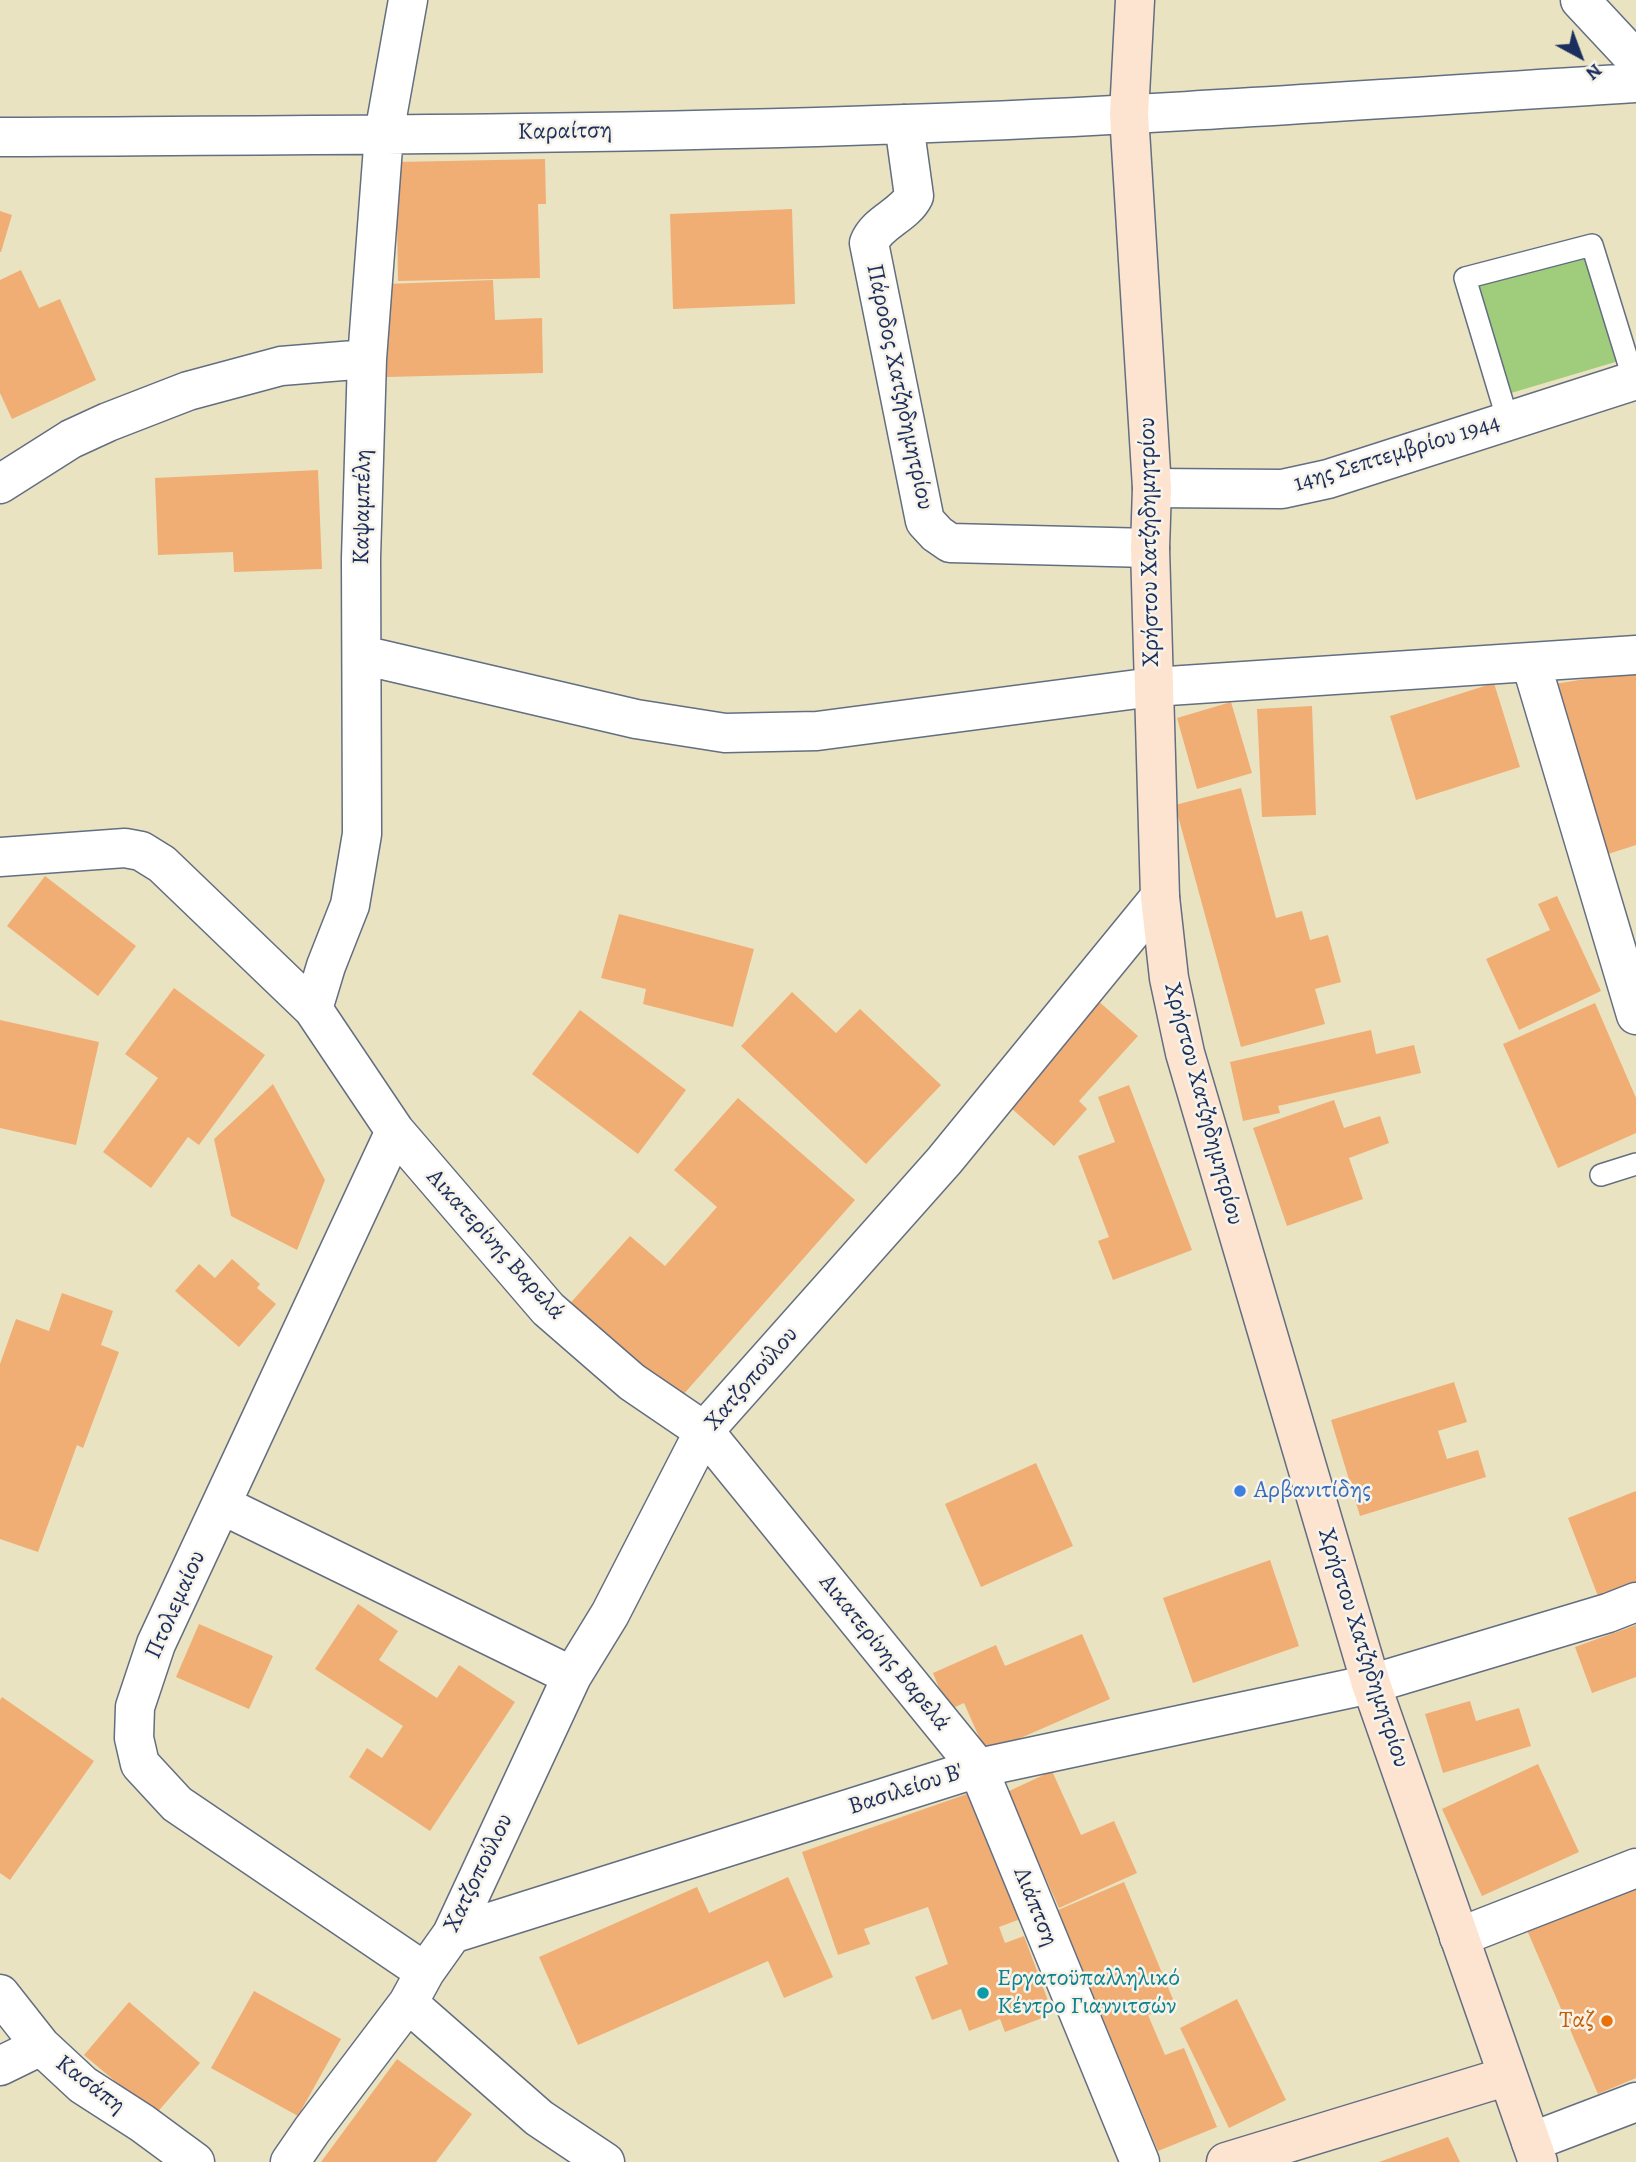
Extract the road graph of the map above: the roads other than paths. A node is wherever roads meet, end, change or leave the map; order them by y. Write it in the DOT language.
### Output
graph roads {
  1 [pos="408,0"];
  2 [pos="1135,0"];
  3 [pos="1580,0"];
  4 [pos="1636,60"];
  5 [pos="1636,83"];
  6 [pos="1129,114"];
  7 [pos="904,124"];
  8 [pos="384,134"];
  9 [pos="0,137"];
  10 [pos="367,359"];
  11 [pos="1635,380"];
  12 [pos="1508,421"];
  13 [pos="0,484"];
  14 [pos="1153,488"];
  15 [pos="1150,548"];
  16 [pos="362,654"];
  17 [pos="1636,655"];
  18 [pos="1531,663"];
  19 [pos="1153,687"];
  20 [pos="0,857"];
  21 [pos="1160,897"];
  22 [pos="313,1009"];
  23 [pos="1636,1016"];
  24 [pos="395,1131"];
  25 [pos="1636,1164"];
  26 [pos="1601,1175"];
  27 [pos="704,1431"];
  28 [pos="222,1505"];
  29 [pos="1636,1602"];
  30 [pos="572,1676"];
  31 [pos="1371,1684"];
  32 [pos="978,1768"];
  33 [pos="1636,1868"];
  34 [pos="452,1934"];
  35 [pos="1459,1937"];
  36 [pos="416,1987"];
  37 [pos="0,1994"];
  38 [pos="41,2046"];
  39 [pos="0,2066"];
  40 [pos="1508,2076"];
  41 [pos="1636,2102"];
  42 [pos="1535,2152"];
  43 [pos="195,2162"];
  44 [pos="290,2162"];
  45 [pos="605,2162"];
  46 [pos="1140,2162"];
  47 [pos="1226,2162"];
  1 -- 8 [label="street, Καψαμπέλη"];
  2 -- 6 [label="main road, Χρήστου Χατζηδημητρίου"];
  3 -- 4 [label="street"];
  5 -- 6 [label="street, Καραίτση"];
  6 -- 7 [label="street, Καραίτση"];
  6 -- 14 [label="main road, Χρήστου Χατζηδημητρίου"];
  7 -- 8 [label="street, Καραίτση"];
  7 -- 15 [label="street, Πάροδος Χατζηδημητρίου"];
  8 -- 9 [label="street, Καραίτση"];
  8 -- 10 [label="street, Καψαμπέλη"];
  10 -- 13 [label="street"];
  10 -- 16 [label="street, Καψαμπέλη"];
  11 -- 12 [label="street, 14ης Σεπτεμβρίου 1944"];
  11 -- 12 [label="lane"];
  12 -- 14 [label="street, 14ης Σεπτεμβρίου 1944"];
  14 -- 15 [label="main road, Χρήστου Χατζηδημητρίου"];
  15 -- 19 [label="main road, Χρήστου Χατζηδημητρίου"];
  16 -- 19 [label="street"];
  16 -- 22 [label="street, Καψαμπέλη"];
  17 -- 18 [label="street"];
  18 -- 19 [label="street"];
  18 -- 23 [label="street"];
  19 -- 21 [label="main road, Χρήστου Χατζηδημητρίου"];
  20 -- 22 [label="street, Αικατερίνης Βαρελά"];
  21 -- 27 [label="street, Χατζοπούλου"];
  21 -- 31 [label="main road, Χρήστου Χατζηδημητρίου"];
  22 -- 24 [label="street, Αικατερίνης Βαρελά"];
  24 -- 27 [label="street, Αικατερίνης Βαρελά"];
  24 -- 28 [label="street, Πτολεμαίου"];
  25 -- 26 [label="lane"];
  27 -- 30 [label="street, Χατζοπούλου"];
  27 -- 32 [label="street, Αικατερίνης Βαρελά"];
  28 -- 30 [label="street"];
  28 -- 36 [label="street, Πτολεμαίου"];
  29 -- 31 [label="street, Βασιλείου Β'"];
  30 -- 34 [label="street, Χατζοπούλου"];
  31 -- 32 [label="street, Βασιλείου Β'"];
  31 -- 35 [label="main road, Χρήστου Χατζηδημητρίου"];
  32 -- 34 [label="street, Βασιλείου Β'"];
  32 -- 46 [label="street, Λιάπτση"];
  33 -- 35 [label="street"];
  34 -- 36 [label="street, Χατζοπούλου"];
  35 -- 40 [label="main road, Χρήστου Χατζηδημητρίου"];
  36 -- 44 [label="street"];
  36 -- 45 [label="street, Πτολεμαίου"];
  37 -- 38 [label="street, Κασάπη"];
  38 -- 39 [label="street"];
  38 -- 43 [label="street, Κασάπη"];
  40 -- 42 [label="main road, Χρήστου Χατζηδημητρίου"];
  40 -- 47 [label="main road"];
  41 -- 42 [label="street"];
}
